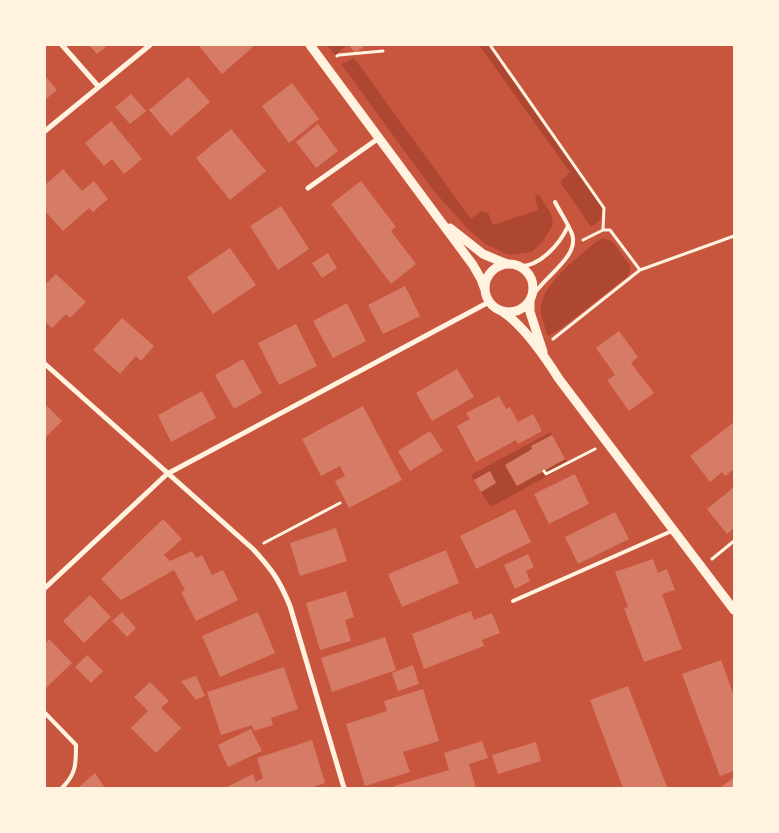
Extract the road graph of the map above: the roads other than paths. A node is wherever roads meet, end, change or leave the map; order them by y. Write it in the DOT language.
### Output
graph roads {
  1 [pos="62,45"];
  2 [pos="150,45"];
  3 [pos="310,45"];
  4 [pos="98,86"];
  5 [pos="45,131"];
  6 [pos="379,138"];
  7 [pos="308,188"];
  8 [pos="555,202"];
  9 [pos="440,220"];
  10 [pos="568,226"];
  11 [pos="507,264"];
  12 [pos="518,266"];
  13 [pos="485,290"];
  14 [pos="531,299"];
  15 [pos="489,302"];
  16 [pos="503,312"];
  17 [pos="544,354"];
  18 [pos="45,364"];
  19 [pos="167,474"];
  20 [pos="674,530"];
  21 [pos="45,588"];
  22 [pos="512,601"];
  23 [pos="734,610"];
  24 [pos="45,713"];
  25 [pos="62,788"];
  26 [pos="344,788"];
  1 -- 4 [label="street"];
  2 -- 4 [label="street"];
  3 -- 6 [label="street"];
  4 -- 5 [label="street"];
  6 -- 7 [label="street"];
  6 -- 9 [label="street"];
  8 -- 10 [label="lane"];
  9 -- 11 [label="street"];
  9 -- 13 [label="street"];
  10 -- 12 [label="lane"];
  10 -- 14 [label="lane"];
  11 -- 12 [label="street"];
  11 -- 13 [label="street"];
  12 -- 14 [label="street"];
  13 -- 15 [label="street"];
  14 -- 16 [label="street"];
  14 -- 17 [label="street"];
  15 -- 16 [label="street"];
  15 -- 19 [label="street"];
  16 -- 17 [label="street"];
  17 -- 20 [label="street"];
  18 -- 19 [label="street"];
  19 -- 21 [label="street"];
  19 -- 26 [label="street"];
  20 -- 22 [label="lane"];
  20 -- 23 [label="street"];
  24 -- 25 [label="lane"];
}
